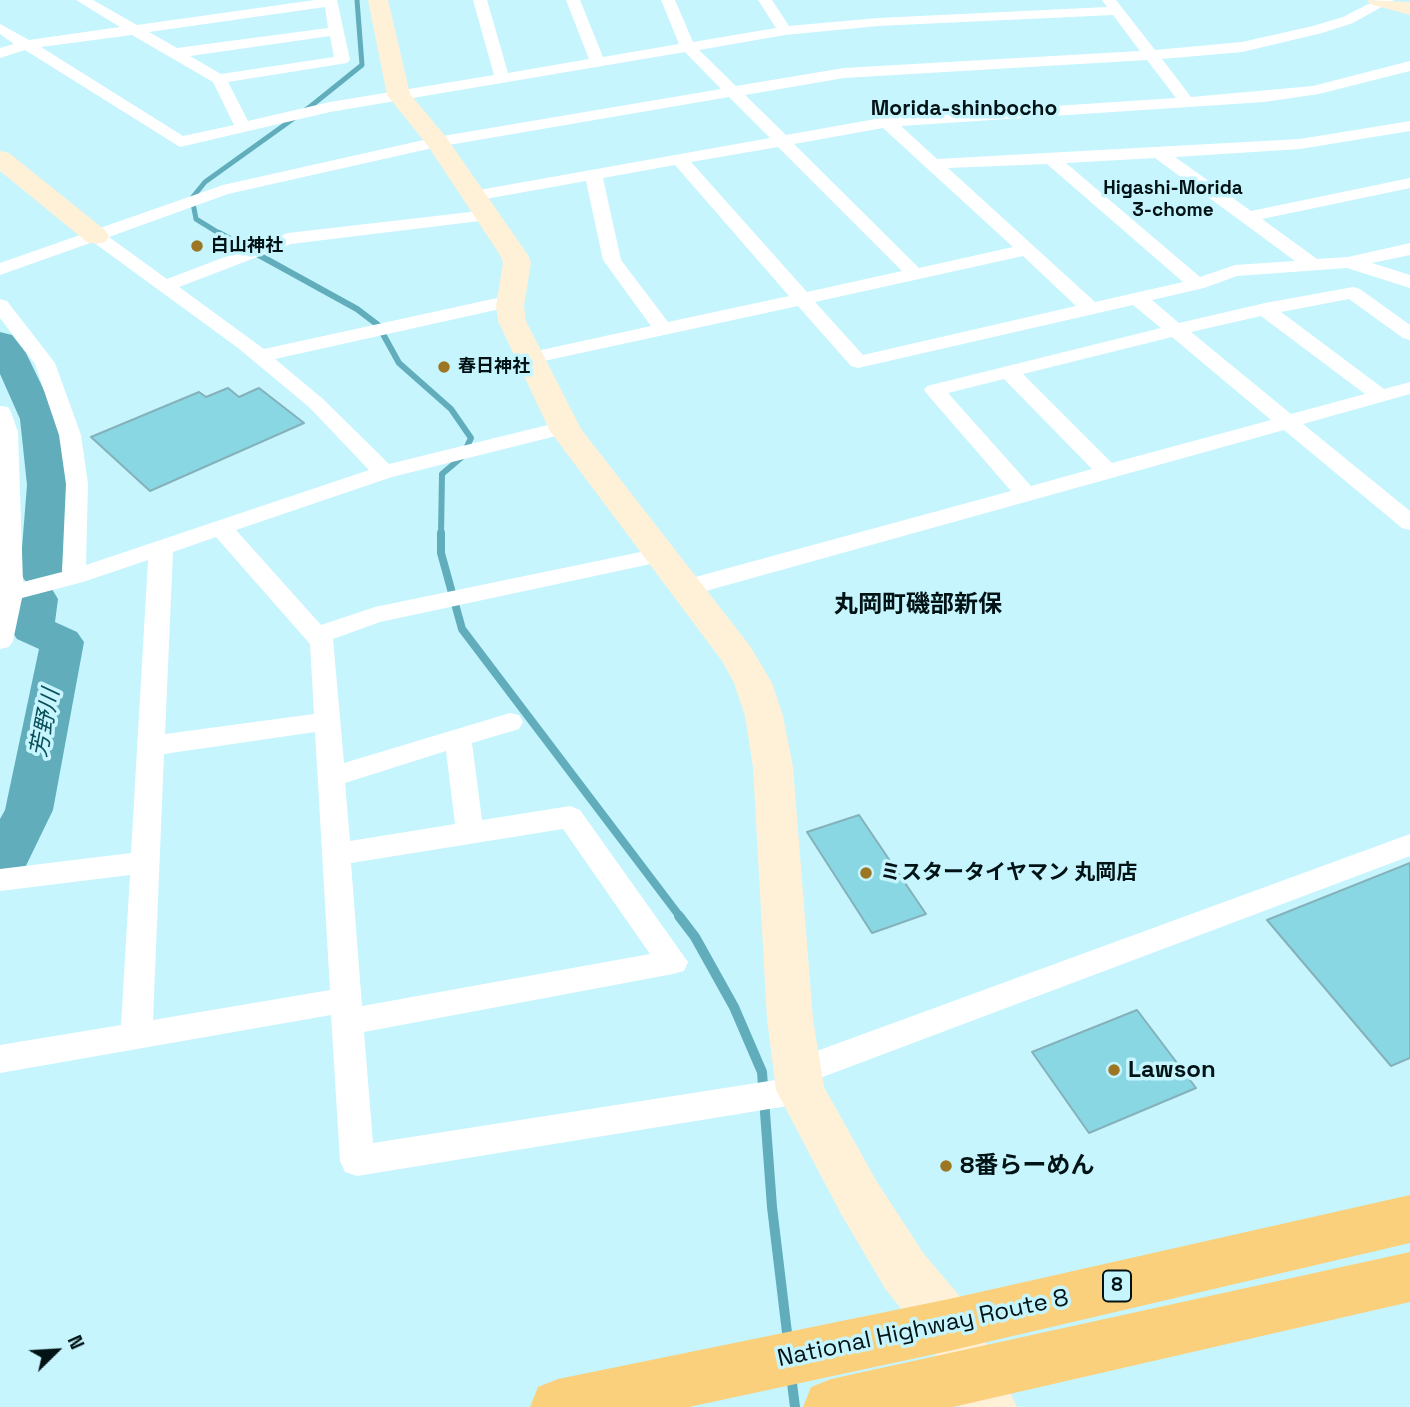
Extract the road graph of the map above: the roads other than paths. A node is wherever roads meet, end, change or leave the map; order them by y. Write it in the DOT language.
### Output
graph roads {
  1 [pos="83,0"];
  2 [pos="378,0"];
  3 [pos="480,0"];
  4 [pos="573,0"];
  5 [pos="668,0"];
  6 [pos="765,0"];
  7 [pos="1382,0"];
  8 [pos="1112,6"];
  9 [pos="1410,9"];
  10 [pos="0,28"];
  11 [pos="131,30"];
  12 [pos="336,30"];
  13 [pos="785,31"];
  14 [pos="26,45"];
  15 [pos="688,47"];
  16 [pos="0,53"];
  17 [pos="177,53"];
  18 [pos="1151,55"];
  19 [pos="598,62"];
  20 [pos="1410,66"];
  21 [pos="502,77"];
  22 [pos="219,79"];
  23 [pos="733,91"];
  24 [pos="399,95"];
  25 [pos="1187,102"];
  26 [pos="330,107"];
  27 [pos="887,122"];
  28 [pos="242,125"];
  29 [pos="1410,126"];
  30 [pos="781,139"];
  31 [pos="437,142"];
  32 [pos="1159,153"];
  33 [pos="0,158"];
  34 [pos="678,158"];
  35 [pos="1051,159"];
  36 [pos="933,164"];
  37 [pos="593,174"];
  38 [pos="1407,186"];
  39 [pos="481,205"];
  40 [pos="1248,218"];
  41 [pos="96,236"];
  42 [pos="1410,249"];
  43 [pos="1026,250"];
  44 [pos="1347,262"];
  45 [pos="1312,264"];
  46 [pos="0,270"];
  47 [pos="915,274"];
  48 [pos="1410,282"];
  49 [pos="1197,284"];
  50 [pos="165,286"];
  51 [pos="1137,298"];
  52 [pos="802,299"];
  53 [pos="511,301"];
  54 [pos="0,305"];
  55 [pos="1090,308"];
  56 [pos="1265,309"];
  57 [pos="663,329"];
  58 [pos="1175,330"];
  59 [pos="1410,334"];
  60 [pos="260,356"];
  61 [pos="530,358"];
  62 [pos="1009,372"];
  63 [pos="1410,388"];
  64 [pos="1381,396"];
  65 [pos="0,412"];
  66 [pos="1287,422"];
  67 [pos="564,426"];
  68 [pos="1107,471"];
  69 [pos="384,472"];
  70 [pos="1025,493"];
  71 [pos="1410,523"];
  72 [pos="221,528"];
  73 [pos="161,548"];
  74 [pos="660,555"];
  75 [pos="74,577"];
  76 [pos="685,588"];
  77 [pos="5,595"];
  78 [pos="317,636"];
  79 [pos="0,641"];
  80 [pos="327,721"];
  81 [pos="510,722"];
  82 [pos="458,738"];
  83 [pos="151,746"];
  84 [pos="331,777"];
  85 [pos="470,833"];
  86 [pos="1410,845"];
  87 [pos="336,854"];
  88 [pos="145,862"];
  89 [pos="0,880"];
  90 [pos="347,1012"];
  91 [pos="136,1037"];
  92 [pos="0,1059"];
  93 [pos="798,1082"];
  94 [pos="1410,1219"];
  95 [pos="1410,1277"];
  96 [pos="949,1325"];
  97 [pos="982,1391"];
  98 [pos="834,1406"];
  99 [pos="558,1407"];
  1 -- 11 [label="street"];
  2 -- 24 [label="street"];
  3 -- 21 [label="street"];
  4 -- 19 [label="street"];
  5 -- 15 [label="street"];
  6 -- 13 [label="street"];
  7 -- 9 [label="street"];
  7 -- 18 [label="street"];
  8 -- 13 [label="street"];
  8 -- 18 [label="street"];
  10 -- 14 [label="street"];
  11 -- 12 [label="street"];
  11 -- 14 [label="street"];
  11 -- 17 [label="street"];
  12 -- 17 [label="street"];
  12 -- 22 [label="street"];
  13 -- 15 [label="street"];
  14 -- 16 [label="street"];
  14 -- 28 [label="street"];
  15 -- 19 [label="street"];
  15 -- 23 [label="street"];
  17 -- 22 [label="street"];
  18 -- 23 [label="street"];
  18 -- 25 [label="street"];
  19 -- 21 [label="street"];
  20 -- 25 [label="street"];
  21 -- 24 [label="street"];
  22 -- 28 [label="street"];
  23 -- 30 [label="street"];
  23 -- 31 [label="street"];
  24 -- 26 [label="street"];
  24 -- 31 [label="street"];
  25 -- 27 [label="street"];
  26 -- 28 [label="street"];
  27 -- 30 [label="street"];
  27 -- 36 [label="street"];
  29 -- 32 [label="street"];
  30 -- 34 [label="street"];
  30 -- 47 [label="street"];
  31 -- 39 [label="street"];
  31 -- 41 [label="street"];
  32 -- 35 [label="street"];
  32 -- 40 [label="street"];
  33 -- 41 [label="street"];
  34 -- 37 [label="street"];
  34 -- 52 [label="street"];
  35 -- 36 [label="street"];
  35 -- 49 [label="street"];
  36 -- 43 [label="street"];
  37 -- 39 [label="street"];
  37 -- 57 [label="street"];
  38 -- 40 [label="street"];
  39 -- 50 [label="street"];
  39 -- 53 [label="street"];
  40 -- 45 [label="street"];
  41 -- 46 [label="street"];
  41 -- 50 [label="street"];
  42 -- 44 [label="street"];
  43 -- 47 [label="street"];
  43 -- 55 [label="street"];
  44 -- 45 [label="street"];
  44 -- 48 [label="street"];
  45 -- 49 [label="street"];
  47 -- 52 [label="street"];
  49 -- 51 [label="street"];
  50 -- 60 [label="street"];
  51 -- 55 [label="street"];
  51 -- 58 [label="street"];
  52 -- 55 [label="street"];
  52 -- 57 [label="street"];
  53 -- 60 [label="street"];
  53 -- 61 [label="street"];
  54 -- 75 [label="street"];
  56 -- 58 [label="street"];
  56 -- 59 [label="street"];
  56 -- 64 [label="street"];
  57 -- 61 [label="street"];
  58 -- 62 [label="street"];
  58 -- 66 [label="street"];
  60 -- 69 [label="street"];
  61 -- 67 [label="street"];
  62 -- 68 [label="street"];
  62 -- 70 [label="street"];
  63 -- 64 [label="street"];
  64 -- 66 [label="street"];
  65 -- 77 [label="street"];
  66 -- 68 [label="street"];
  66 -- 71 [label="street"];
  67 -- 69 [label="street"];
  67 -- 74 [label="street"];
  68 -- 70 [label="street"];
  69 -- 72 [label="street"];
  70 -- 76 [label="street"];
  72 -- 73 [label="street"];
  72 -- 78 [label="street"];
  73 -- 75 [label="street"];
  73 -- 83 [label="street"];
  74 -- 76 [label="street"];
  74 -- 78 [label="street"];
  75 -- 77 [label="street"];
  76 -- 93 [label="street"];
  77 -- 79 [label="street"];
  78 -- 80 [label="street"];
  80 -- 83 [label="street"];
  80 -- 84 [label="street"];
  81 -- 82 [label="street"];
  82 -- 84 [label="street"];
  82 -- 85 [label="street"];
  83 -- 88 [label="street"];
  84 -- 87 [label="street"];
  85 -- 87 [label="street"];
  85 -- 90 [label="street"];
  86 -- 93 [label="street"];
  87 -- 90 [label="street"];
  88 -- 89 [label="street"];
  88 -- 91 [label="street"];
  90 -- 91 [label="street"];
  90 -- 93 [label="street"];
  91 -- 92 [label="street"];
  93 -- 96 [label="street"];
  94 -- 96 [label="highway, National Highway Route 8 / 8"];
  95 -- 97 [label="highway"];
  96 -- 97 [label="street"];
  96 -- 99 [label="highway, National Highway Route 8 / 8"];
  97 -- 98 [label="highway"];
}
